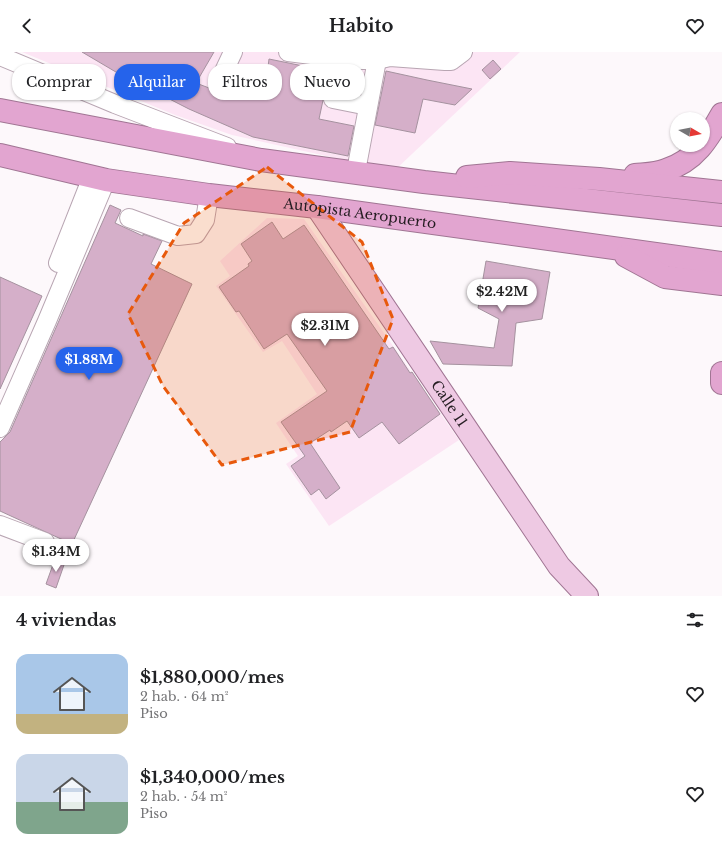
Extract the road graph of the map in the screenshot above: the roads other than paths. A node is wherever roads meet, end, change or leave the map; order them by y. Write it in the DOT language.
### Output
graph roads {
  1 [pos="233,52"];
  2 [pos="288,52"];
  3 [pos="463,52"];
  4 [pos="0,56"];
  5 [pos="377,60"];
  6 [pos="227,64"];
  7 [pos="342,100"];
  8 [pos="368,106"];
  9 [pos="0,110"];
  10 [pos="722,114"];
  11 [pos="0,155"];
  12 [pos="261,160"];
  13 [pos="356,171"];
  14 [pos="99,178"];
  15 [pos="599,179"];
  16 [pos="424,182"];
  17 [pos="722,192"];
  18 [pos="209,195"];
  19 [pos="317,207"];
  20 [pos="722,215"];
  21 [pos="129,218"];
  22 [pos="614,249"];
  23 [pos="722,264"];
  24 [pos="722,284"];
  25 [pos="722,373"];
  26 [pos="722,383"];
  27 [pos="0,405"];
  28 [pos="0,428"];
  29 [pos="0,525"];
  30 [pos="45,542"];
  31 [pos="587,596"];
  1 -- 6 [label="street"];
  2 -- 5 [label="street"];
  3 -- 5 [label="street"];
  4 -- 12 [label="street"];
  5 -- 8 [label="street"];
  7 -- 8 [label="street"];
  8 -- 13 [label="street"];
  9 -- 12 [label="highway"];
  10 -- 15 [label="highway"];
  11 -- 14 [label="highway, Autopista Aeropuerto"];
  12 -- 13 [label="highway"];
  13 -- 16 [label="highway"];
  14 -- 18 [label="highway, Autopista Aeropuerto"];
  14 -- 27 [label="street"];
  14 -- 28 [label="street"];
  15 -- 16 [label="highway"];
  15 -- 17 [label="highway"];
  16 -- 20 [label="highway"];
  18 -- 19 [label="highway, Autopista Aeropuerto"];
  18 -- 21 [label="street"];
  19 -- 22 [label="highway, Autopista Aeropuerto"];
  19 -- 31 [label="main road, Calle 11"];
  22 -- 23 [label="highway, Autopista Aeropuerto"];
  22 -- 24 [label="highway"];
  25 -- 26 [label="highway"];
  29 -- 30 [label="street"];
}
